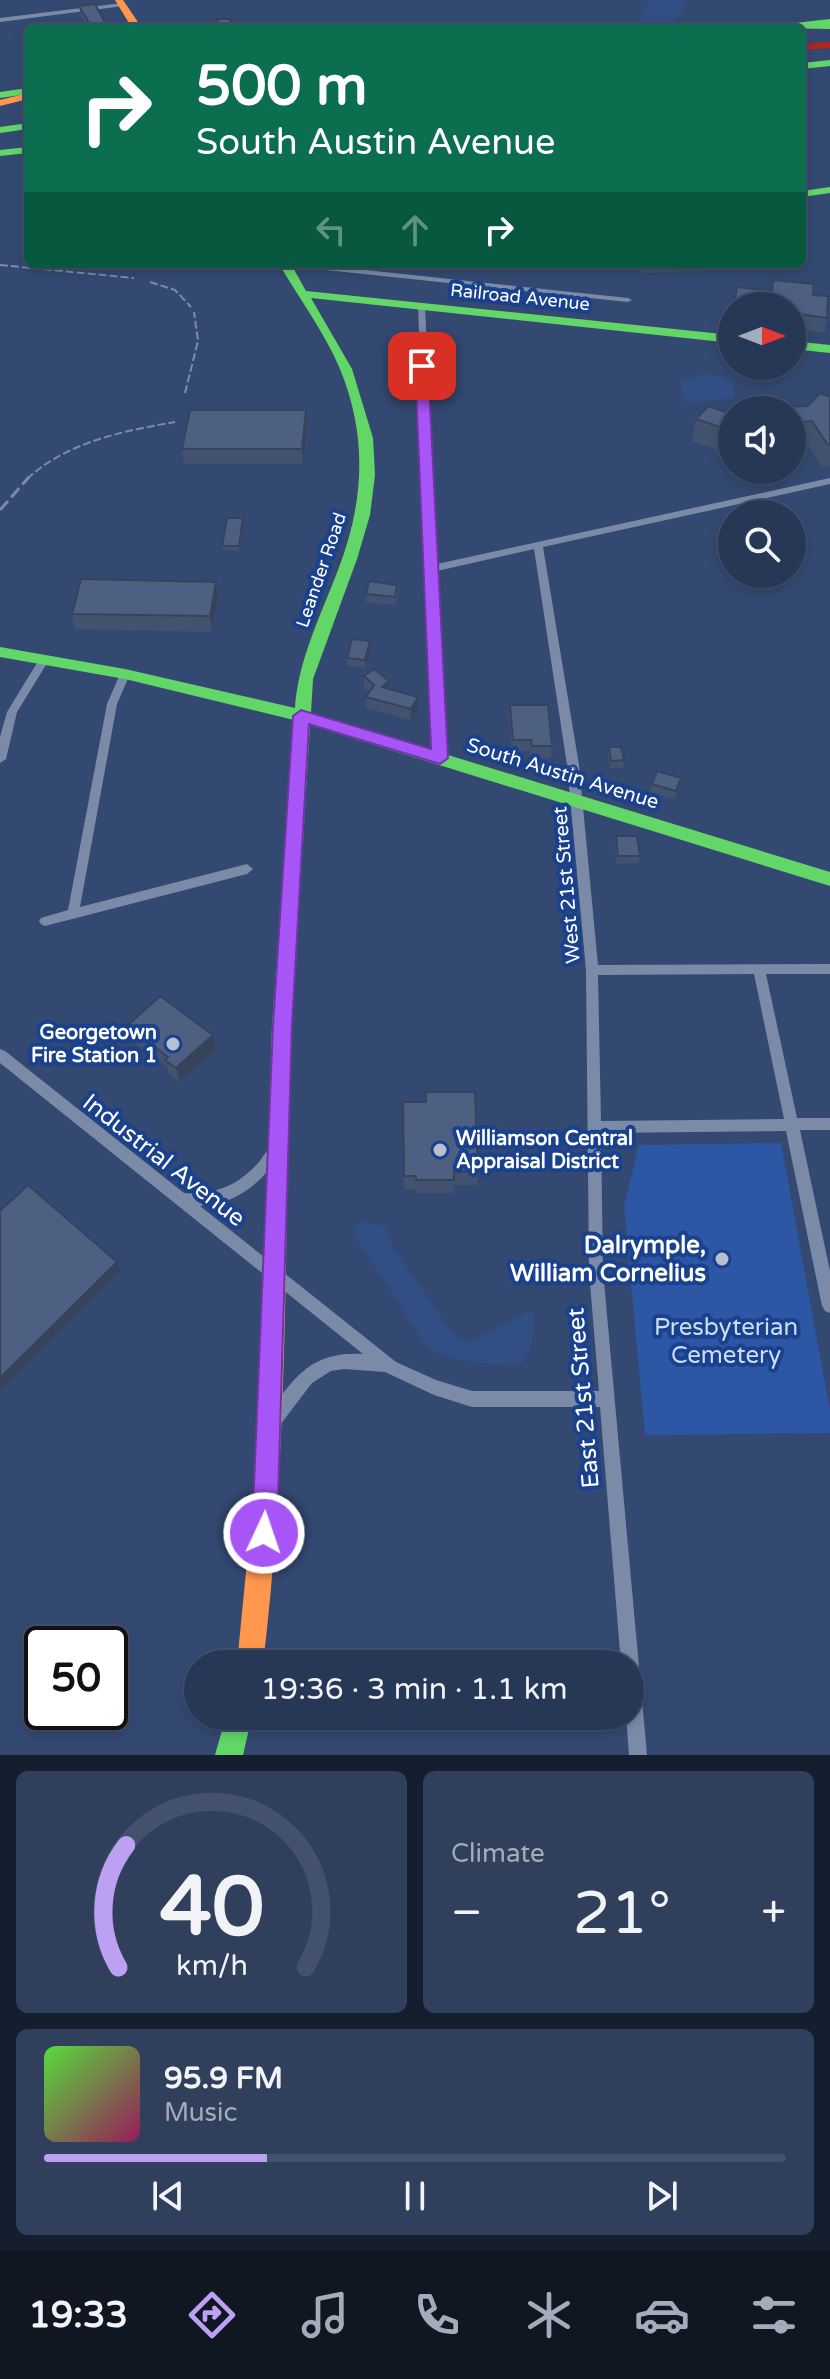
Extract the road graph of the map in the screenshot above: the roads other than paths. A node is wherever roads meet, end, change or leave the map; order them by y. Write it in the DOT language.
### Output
graph roads {
  1 [pos="120,2"];
  2 [pos="0,20"];
  3 [pos="134,24"];
  4 [pos="830,24"];
  5 [pos="806,26"];
  6 [pos="806,27"];
  7 [pos="830,42"];
  8 [pos="806,44"];
  9 [pos="830,63"];
  10 [pos="806,66"];
  11 [pos="24,94"];
  12 [pos="0,95"];
  13 [pos="24,95"];
  14 [pos="0,103"];
  15 [pos="24,119"];
  16 [pos="0,122"];
  17 [pos="24,126"];
  18 [pos="0,129"];
  19 [pos="24,150"];
  20 [pos="0,153"];
  21 [pos="289,268"];
  22 [pos="325,268"];
  23 [pos="304,294"];
  24 [pos="628,300"];
  25 [pos="421,306"];
  26 [pos="718,338"];
  27 [pos="806,346"];
  28 [pos="830,349"];
  29 [pos="830,481"];
  30 [pos="538,547"];
  31 [pos="430,569"];
  32 [pos="0,652"];
  33 [pos="44,660"];
  34 [pos="125,674"];
  35 [pos="301,716"];
  36 [pos="440,758"];
  37 [pos="0,759"];
  38 [pos="577,800"];
  39 [pos="247,869"];
  40 [pos="830,879"];
  41 [pos="73,914"];
  42 [pos="45,921"];
  43 [pos="830,969"];
  44 [pos="592,970"];
  45 [pos="759,970"];
  46 [pos="0,1055"];
  47 [pos="792,1124"];
  48 [pos="830,1124"];
  49 [pos="597,1127"];
  50 [pos="278,1148"];
  51 [pos="178,1199"];
  52 [pos="275,1275"];
  53 [pos="830,1303"];
  54 [pos="391,1367"];
  55 [pos="607,1399"];
  56 [pos="270,1425"];
  57 [pos="252,1650"];
  58 [pos="629,1650"];
  59 [pos="235,1730"];
  60 [pos="636,1730"];
  61 [pos="229,1755"];
  62 [pos="638,1755"];
  1 -- 2 [label="street"];
  1 -- 3 [label="main road"];
  4 -- 5 [label="main road"];
  4 -- 6 [label="main road"];
  7 -- 8 [label="main road"];
  9 -- 10 [label="main road"];
  11 -- 12 [label="main road"];
  13 -- 14 [label="main road"];
  15 -- 16 [label="main road"];
  17 -- 18 [label="main road"];
  19 -- 20 [label="main road"];
  21 -- 23 [label="main road, Leander Road"];
  22 -- 24 [label="street"];
  23 -- 25 [label="main road, Railroad Avenue"];
  23 -- 35 [label="main road, Leander Road"];
  25 -- 26 [label="main road, Railroad Avenue"];
  25 -- 31 [label="street"];
  27 -- 28 [label="main road"];
  29 -- 30 [label="street"];
  30 -- 31 [label="street"];
  30 -- 38 [label="street, West 21st Street"];
  31 -- 36 [label="street"];
  32 -- 33 [label="main road, South Austin Avenue"];
  33 -- 34 [label="main road, South Austin Avenue"];
  33 -- 37 [label="street"];
  34 -- 35 [label="main road, South Austin Avenue"];
  34 -- 41 [label="street"];
  35 -- 36 [label="main road, South Austin Avenue"];
  35 -- 50 [label="main road, Leander Road"];
  36 -- 38 [label="main road, South Austin Avenue"];
  38 -- 40 [label="main road, South Austin Avenue"];
  38 -- 44 [label="street, West 21st Street"];
  39 -- 41 [label="street"];
  41 -- 42 [label="street"];
  43 -- 45 [label="street"];
  44 -- 45 [label="street"];
  44 -- 49 [label="street, West 21st Street"];
  45 -- 47 [label="street"];
  46 -- 51 [label="street, Industrial Avenue"];
  47 -- 48 [label="street"];
  47 -- 49 [label="street"];
  47 -- 53 [label="street"];
  49 -- 55 [label="street, East 21st Street"];
  50 -- 51 [label="street"];
  50 -- 52 [label="main road, Leander Road"];
  51 -- 52 [label="street, Industrial Avenue"];
  52 -- 54 [label="street, Industrial Avenue"];
  52 -- 56 [label="main road, Leander Road"];
  54 -- 55 [label="street, Industrial Avenue"];
  54 -- 56 [label="street"];
  55 -- 58 [label="street, East 21st Street"];
  56 -- 57 [label="main road, Leander Road"];
  59 -- 61 [label="main road"];
  60 -- 62 [label="street, East 21st Street"];
}
